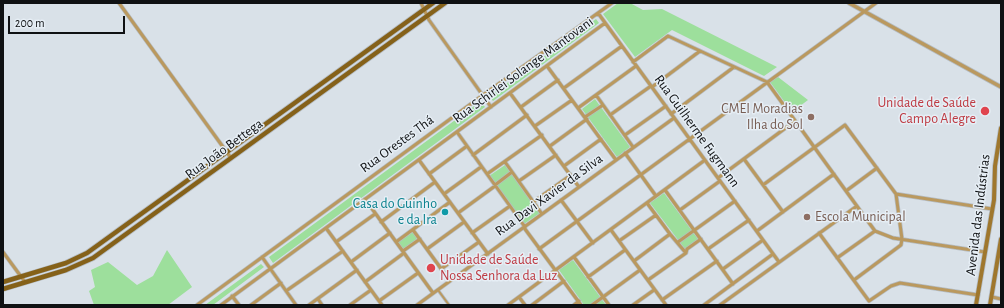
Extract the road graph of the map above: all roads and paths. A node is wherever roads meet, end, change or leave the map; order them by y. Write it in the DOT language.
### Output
graph roads {
  1 [pos="119,3"];
  2 [pos="421,3"];
  3 [pos="433,3"];
  4 [pos="445,3"];
  5 [pos="612,3"];
  6 [pos="849,3"];
  7 [pos="876,3"];
  8 [pos="425,9"];
  9 [pos="864,11"];
  10 [pos="598,13"];
  11 [pos="427,16"];
  12 [pos="606,23"];
  13 [pos="622,46"];
  14 [pos="700,51"];
  15 [pos="633,62"];
  16 [pos="548,66"];
  17 [pos="636,66"];
  18 [pos="734,67"];
  19 [pos="558,80"];
  20 [pos="324,82"];
  21 [pos="767,82"];
  22 [pos="1001,86"];
  23 [pos="652,87"];
  24 [pos="328,88"];
  25 [pos="564,88"];
  26 [pos="510,93"];
  27 [pos="483,95"];
  28 [pos="596,96"];
  29 [pos="572,100"];
  30 [pos="602,105"];
  31 [pos="666,106"];
  32 [pos="492,107"];
  33 [pos="521,107"];
  34 [pos="578,108"];
  35 [pos="671,114"];
  36 [pos="527,115"];
  37 [pos="610,115"];
  38 [pos="586,118"];
  39 [pos="674,118"];
  40 [pos="795,121"];
  41 [pos="535,126"];
  42 [pos="1001,128"];
  43 [pos="457,132"];
  44 [pos="542,135"];
  45 [pos="625,135"];
  46 [pos="601,139"];
  47 [pos="690,139"];
  48 [pos="467,146"];
  49 [pos="550,146"];
  50 [pos="634,147"];
  51 [pos="814,148"];
  52 [pos="227,153"];
  53 [pos="625,153"];
  54 [pos="473,155"];
  55 [pos="556,155"];
  56 [pos="231,158"];
  57 [pos="744,159"];
  58 [pos="419,160"];
  59 [pos="616,160"];
  60 [pos="705,160"];
  61 [pos="505,162"];
  62 [pos="564,166"];
  63 [pos="481,167"];
  64 [pos="877,168"];
  65 [pos="512,172"];
  66 [pos="429,174"];
  67 [pos="487,174"];
  68 [pos="834,174"];
  69 [pos="570,175"];
  70 [pos="641,175"];
  71 [pos="719,179"];
  72 [pos="519,181"];
  73 [pos="436,182"];
  74 [pos="495,185"];
  75 [pos="763,185"];
  76 [pos="579,187"];
  77 [pos="665,190"];
  78 [pos="846,191"];
  79 [pos="444,194"];
  80 [pos="896,194"];
  81 [pos="656,196"];
  82 [pos="365,199"];
  83 [pos="561,200"];
  84 [pos="735,201"];
  85 [pos="450,202"];
  86 [pos="533,202"];
  87 [pos="647,203"];
  88 [pos="510,206"];
  89 [pos="857,206"];
  90 [pos="992,209"];
  91 [pos="680,210"];
  92 [pos="783,212"];
  93 [pos="458,213"];
  94 [pos="375,214"];
  95 [pos="542,214"];
  96 [pos="656,215"];
  97 [pos="749,220"];
  98 [pos="577,221"];
  99 [pos="381,222"];
  100 [pos="464,222"];
  101 [pos="525,227"];
  102 [pos="326,228"];
  103 [pos="413,230"];
  104 [pos="611,230"];
  105 [pos="694,230"];
  106 [pos="756,231"];
  107 [pos="875,231"];
  108 [pos="390,233"];
  109 [pos="472,233"];
  110 [pos="819,233"];
  111 [pos="670,234"];
  112 [pos="420,239"];
  113 [pos="701,239"];
  114 [pos="902,239"];
  115 [pos="1001,239"];
  116 [pos="763,240"];
  117 [pos="336,242"];
  118 [pos="396,242"];
  119 [pos="479,242"];
  120 [pos="619,242"];
  121 [pos="678,242"];
  122 [pos="593,243"];
  123 [pos="427,249"];
  124 [pos="539,249"];
  125 [pos="625,250"];
  126 [pos="708,250"];
  127 [pos="343,251"];
  128 [pos="3,252"];
  129 [pos="404,252"];
  130 [pos="985,252"];
  131 [pos="686,253"];
  132 [pos="488,254"];
  133 [pos="773,254"];
  134 [pos="1000,255"];
  135 [pos="262,257"];
  136 [pos="574,257"];
  137 [pos="837,258"];
  138 [pos="634,261"];
  139 [pos="717,261"];
  140 [pos="351,262"];
  141 [pos="779,262"];
  142 [pos="270,269"];
  143 [pos="441,269"];
  144 [pos="722,269"];
  145 [pos="357,270"];
  146 [pos="556,270"];
  147 [pos="640,270"];
  148 [pos="418,273"];
  149 [pos="21,277"];
  150 [pos="588,277"];
  151 [pos="648,280"];
  152 [pos="854,280"];
  153 [pos="450,281"];
  154 [pos="564,281"];
  155 [pos="3,282"];
  156 [pos="25,282"];
  157 [pos="365,282"];
  158 [pos="281,283"];
  159 [pos="733,284"];
  160 [pos="3,289"];
  161 [pos="371,290"];
  162 [pos="438,290"];
  163 [pos="654,290"];
  164 [pos="286,291"];
  165 [pos="433,293"];
  166 [pos="978,295"];
  167 [pos="232,296"];
  168 [pos="519,297"];
  169 [pos="603,297"];
  170 [pos="992,297"];
  171 [pos="318,299"];
  172 [pos="1001,299"];
  173 [pos="662,300"];
  174 [pos="379,301"];
  175 [pos="579,301"];
  176 [pos="294,304"];
  177 [pos="197,305"];
  178 [pos="221,305"];
  179 [pos="239,305"];
  180 [pos="251,305"];
  181 [pos="309,305"];
  182 [pos="322,305"];
  183 [pos="350,305"];
  184 [pos="382,305"];
  185 [pos="417,305"];
  186 [pos="449,305"];
  187 [pos="508,305"];
  188 [pos="525,305"];
  189 [pos="532,305"];
  190 [pos="574,305"];
  191 [pos="582,305"];
  192 [pos="592,305"];
  193 [pos="609,305"];
  194 [pos="633,305"];
  195 [pos="666,305"];
  196 [pos="704,305"];
  197 [pos="720,305"];
  198 [pos="976,305"];
  199 [pos="990,305"];
  1 -- 52 [label="street"];
  2 -- 8 [label="street"];
  3 -- 8 [label="main road, Rua João Bettega"];
  4 -- 11 [label="main road, Rua João Bettega"];
  5 -- 10 [label="street, Rua Orestes Thá"];
  6 -- 9 [label="street"];
  7 -- 9 [label="street"];
  8 -- 11 [label="street"];
  8 -- 20 [label="main road, Rua João Bettega"];
  9 -- 21 [label="street"];
  9 -- 22 [label="street"];
  10 -- 12 [label="street, Rua Guilherme Fugmann"];
  10 -- 27 [label="street, Rua Orestes Thá"];
  11 -- 24 [label="main road, Rua João Bettega"];
  11 -- 27 [label="street"];
  12 -- 13 [label="street, Rua Guilherme Fugmann"];
  12 -- 16 [label="street, Rua Schirlei Solange Mantovani"];
  13 -- 15 [label="street, Rua Guilherme Fugmann"];
  13 -- 25 [label="street"];
  14 -- 15 [label="street"];
  14 -- 18 [label="street"];
  14 -- 23 [label="street"];
  15 -- 17 [label="street, Rua Guilherme Fugmann"];
  16 -- 19 [label="street"];
  16 -- 26 [label="street, Rua Schirlei Solange Mantovani"];
  17 -- 23 [label="street, Rua Guilherme Fugmann"];
  17 -- 28 [label="street"];
  18 -- 21 [label="street"];
  18 -- 35 [label="street"];
  19 -- 25 [label="street"];
  19 -- 33 [label="street"];
  20 -- 24 [label="main road"];
  20 -- 52 [label="main road, Rua João Bettega"];
  21 -- 40 [label="street"];
  21 -- 47 [label="street"];
  23 -- 31 [label="street, Rua Guilherme Fugmann"];
  23 -- 37 [label="street"];
  24 -- 56 [label="main road, Rua João Bettega"];
  25 -- 29 [label="street"];
  26 -- 32 [label="street, Rua Schirlei Solange Mantovani"];
  26 -- 33 [label="street"];
  27 -- 32 [label="street"];
  27 -- 135 [label="street, Rua Orestes Thá"];
  28 -- 30 [label="street"];
  28 -- 34 [label="street"];
  29 -- 34 [label="street"];
  29 -- 41 [label="street"];
  30 -- 37 [label="street"];
  30 -- 38 [label="street"];
  31 -- 35 [label="street, Rua Guilherme Fugmann"];
  31 -- 45 [label="street"];
  32 -- 43 [label="street, Rua Schirlei Solange Mantovani"];
  33 -- 36 [label="street"];
  34 -- 38 [label="street"];
  35 -- 39 [label="street, Rua Guilherme Fugmann"];
  36 -- 41 [label="street"];
  36 -- 54 [label="street"];
  37 -- 45 [label="street"];
  38 -- 46 [label="street"];
  38 -- 49 [label="street"];
  39 -- 47 [label="street, Rua Guilherme Fugmann"];
  39 -- 50 [label="street, Rua Davi Xavier da Silva"];
  40 -- 51 [label="street"];
  40 -- 57 [label="street"];
  41 -- 44 [label="street"];
  42 -- 90 [label="main road, Avenida das Indústrias"];
  43 -- 48 [label="street"];
  43 -- 58 [label="street, Rua Schirlei Solange Mantovani"];
  44 -- 49 [label="street"];
  44 -- 61 [label="street"];
  45 -- 50 [label="street"];
  46 -- 59 [label="street"];
  46 -- 62 [label="street"];
  47 -- 60 [label="street, Rua Guilherme Fugmann"];
  47 -- 70 [label="street"];
  48 -- 54 [label="street"];
  48 -- 66 [label="street"];
  49 -- 55 [label="street"];
  50 -- 53 [label="street, Rua Davi Xavier da Silva"];
  51 -- 64 [label="street"];
  51 -- 68 [label="street"];
  51 -- 75 [label="street"];
  52 -- 56 [label="street"];
  52 -- 149 [label="main road, Rua João Bettega"];
  53 -- 59 [label="street, Rua Davi Xavier da Silva"];
  53 -- 70 [label="street"];
  54 -- 63 [label="street"];
  55 -- 62 [label="street"];
  55 -- 72 [label="street"];
  56 -- 156 [label="main road, Rua João Bettega"];
  57 -- 71 [label="street"];
  57 -- 75 [label="street"];
  58 -- 66 [label="street"];
  58 -- 82 [label="street, Rua Schirlei Solange Mantovani"];
  59 -- 76 [label="street, Rua Davi Xavier da Silva"];
  60 -- 71 [label="street, Rua Guilherme Fugmann"];
  60 -- 77 [label="street"];
  61 -- 65 [label="street"];
  61 -- 67 [label="street"];
  62 -- 69 [label="street"];
  63 -- 67 [label="street"];
  63 -- 79 [label="street"];
  64 -- 78 [label="street"];
  64 -- 80 [label="street"];
  65 -- 72 [label="street"];
  65 -- 74 [label="street"];
  66 -- 73 [label="street"];
  67 -- 74 [label="street"];
  68 -- 78 [label="street"];
  68 -- 92 [label="street"];
  69 -- 76 [label="street"];
  69 -- 86 [label="street"];
  70 -- 81 [label="street"];
  70 -- 98 [label="street"];
  71 -- 84 [label="street, Rua Guilherme Fugmann"];
  71 -- 91 [label="street"];
  72 -- 86 [label="street"];
  73 -- 79 [label="street"];
  73 -- 99 [label="street"];
  74 -- 88 [label="street"];
  74 -- 93 [label="street"];
  75 -- 92 [label="street"];
  76 -- 83 [label="street, Rua Davi Xavier da Silva"];
  77 -- 81 [label="street"];
  77 -- 91 [label="street"];
  78 -- 89 [label="street"];
  79 -- 85 [label="street"];
  80 -- 90 [label="street"];
  80 -- 114 [label="street"];
  81 -- 87 [label="street"];
  82 -- 94 [label="street"];
  82 -- 102 [label="street, Rua Schirlei Solange Mantovani"];
  83 -- 95 [label="street, Rua Davi Xavier da Silva"];
  83 -- 98 [label="street"];
  84 -- 97 [label="street, Rua Guilherme Fugmann"];
  84 -- 105 [label="street"];
  85 -- 93 [label="street"];
  85 -- 103 [label="street"];
  86 -- 95 [label="street"];
  87 -- 96 [label="street"];
  87 -- 104 [label="street"];
  88 -- 101 [label="street"];
  88 -- 109 [label="street"];
  89 -- 107 [label="street"];
  89 -- 110 [label="street"];
  90 -- 130 [label="main road, Avenida das Indústrias"];
  91 -- 105 [label="street"];
  92 -- 106 [label="street"];
  93 -- 100 [label="street"];
  94 -- 99 [label="street"];
  94 -- 117 [label="street"];
  95 -- 101 [label="street, Rua Davi Xavier da Silva"];
  96 -- 111 [label="street"];
  96 -- 120 [label="street"];
  97 -- 106 [label="street, Rua Guilherme Fugmann"];
  97 -- 126 [label="street"];
  98 -- 122 [label="street"];
  98 -- 124 [label="street"];
  99 -- 108 [label="street"];
  100 -- 109 [label="street"];
  100 -- 123 [label="street"];
  101 -- 124 [label="street"];
  101 -- 132 [label="street, Rua Davi Xavier da Silva"];
  102 -- 117 [label="street"];
  102 -- 142 [label="street, Rua Schirlei Solange Mantovani"];
  103 -- 112 [label="street"];
  103 -- 118 [label="street"];
  104 -- 120 [label="street"];
  104 -- 122 [label="street"];
  105 -- 113 [label="street"];
  105 -- 121 [label="street"];
  106 -- 116 [label="street, Rua Guilherme Fugmann"];
  107 -- 114 [label="street"];
  107 -- 137 [label="street"];
  108 -- 118 [label="street"];
  108 -- 140 [label="street"];
  109 -- 119 [label="street"];
  110 -- 137 [label="street"];
  110 -- 141 [label="street"];
  111 -- 121 [label="street"];
  111 -- 138 [label="street"];
  112 -- 123 [label="street"];
  112 -- 129 [label="street"];
  113 -- 126 [label="street"];
  113 -- 131 [label="street"];
  114 -- 130 [label="street"];
  114 -- 152 [label="street"];
  115 -- 134 [label="main road, Avenida das Indústrias"];
  116 -- 133 [label="street, Rua Guilherme Fugmann"];
  116 -- 144 [label="street"];
  117 -- 127 [label="street"];
  118 -- 129 [label="street"];
  119 -- 132 [label="street"];
  119 -- 143 [label="street"];
  120 -- 125 [label="street"];
  121 -- 131 [label="street"];
  122 -- 136 [label="street"];
  123 -- 143 [label="street"];
  124 -- 146 [label="street"];
  125 -- 138 [label="street"];
  125 -- 150 [label="street"];
  126 -- 139 [label="street"];
  127 -- 140 [label="street"];
  127 -- 164 [label="street"];
  128 -- 149 [label="street"];
  129 -- 148 [label="street"];
  129 -- 157 [label="street"];
  130 -- 166 [label="main road, Avenida das Indústrias"];
  131 -- 151 [label="street"];
  132 -- 153 [label="street, Rua Davi Xavier da Silva"];
  133 -- 141 [label="street, Rua Guilherme Fugmann"];
  133 -- 159 [label="street"];
  134 -- 170 [label="main road, Avenida das Indústrias"];
  135 -- 142 [label="street"];
  135 -- 177 [label="street, Rua Orestes Thá"];
  136 -- 146 [label="street"];
  136 -- 150 [label="street"];
  137 -- 152 [label="street"];
  138 -- 147 [label="street"];
  139 -- 144 [label="street"];
  139 -- 173 [label="street"];
  140 -- 145 [label="street"];
  141 -- 197 [label="street"];
  142 -- 158 [label="street"];
  142 -- 167 [label="street, Rua Schirlei Solange Mantovani"];
  143 -- 153 [label="street"];
  144 -- 159 [label="street"];
  145 -- 157 [label="street"];
  145 -- 171 [label="street"];
  146 -- 154 [label="street"];
  146 -- 168 [label="street"];
  147 -- 151 [label="street"];
  147 -- 169 [label="street"];
  148 -- 165 [label="street"];
  148 -- 174 [label="street"];
  149 -- 155 [label="main road, Rua João Bettega"];
  149 -- 156 [label="street"];
  150 -- 169 [label="street"];
  151 -- 163 [label="street"];
  152 -- 166 [label="street"];
  153 -- 162 [label="street, Rua Davi Xavier da Silva"];
  154 -- 175 [label="street"];
  154 -- 189 [label="street"];
  156 -- 160 [label="main road, Rua João Bettega"];
  157 -- 161 [label="street"];
  158 -- 164 [label="street"];
  158 -- 180 [label="street"];
  159 -- 196 [label="street"];
  161 -- 174 [label="street"];
  161 -- 183 [label="street"];
  162 -- 165 [label="street, Rua Davi Xavier da Silva"];
  162 -- 186 [label="street"];
  163 -- 173 [label="street"];
  163 -- 194 [label="street"];
  164 -- 176 [label="street"];
  165 -- 185 [label="street, Rua Davi Xavier da Silva"];
  166 -- 198 [label="main road, Avenida das Indústrias"];
  167 -- 178 [label="street, Rua Schirlei Solange Mantovani"];
  167 -- 179 [label="street"];
  168 -- 187 [label="street"];
  168 -- 188 [label="street"];
  169 -- 192 [label="street"];
  169 -- 193 [label="street"];
  170 -- 172 [label="street"];
  170 -- 199 [label="main road, Avenida das Indústrias"];
  171 -- 181 [label="street"];
  171 -- 182 [label="street"];
  173 -- 195 [label="street"];
  174 -- 184 [label="street"];
  175 -- 190 [label="street"];
  175 -- 191 [label="street"];
}
